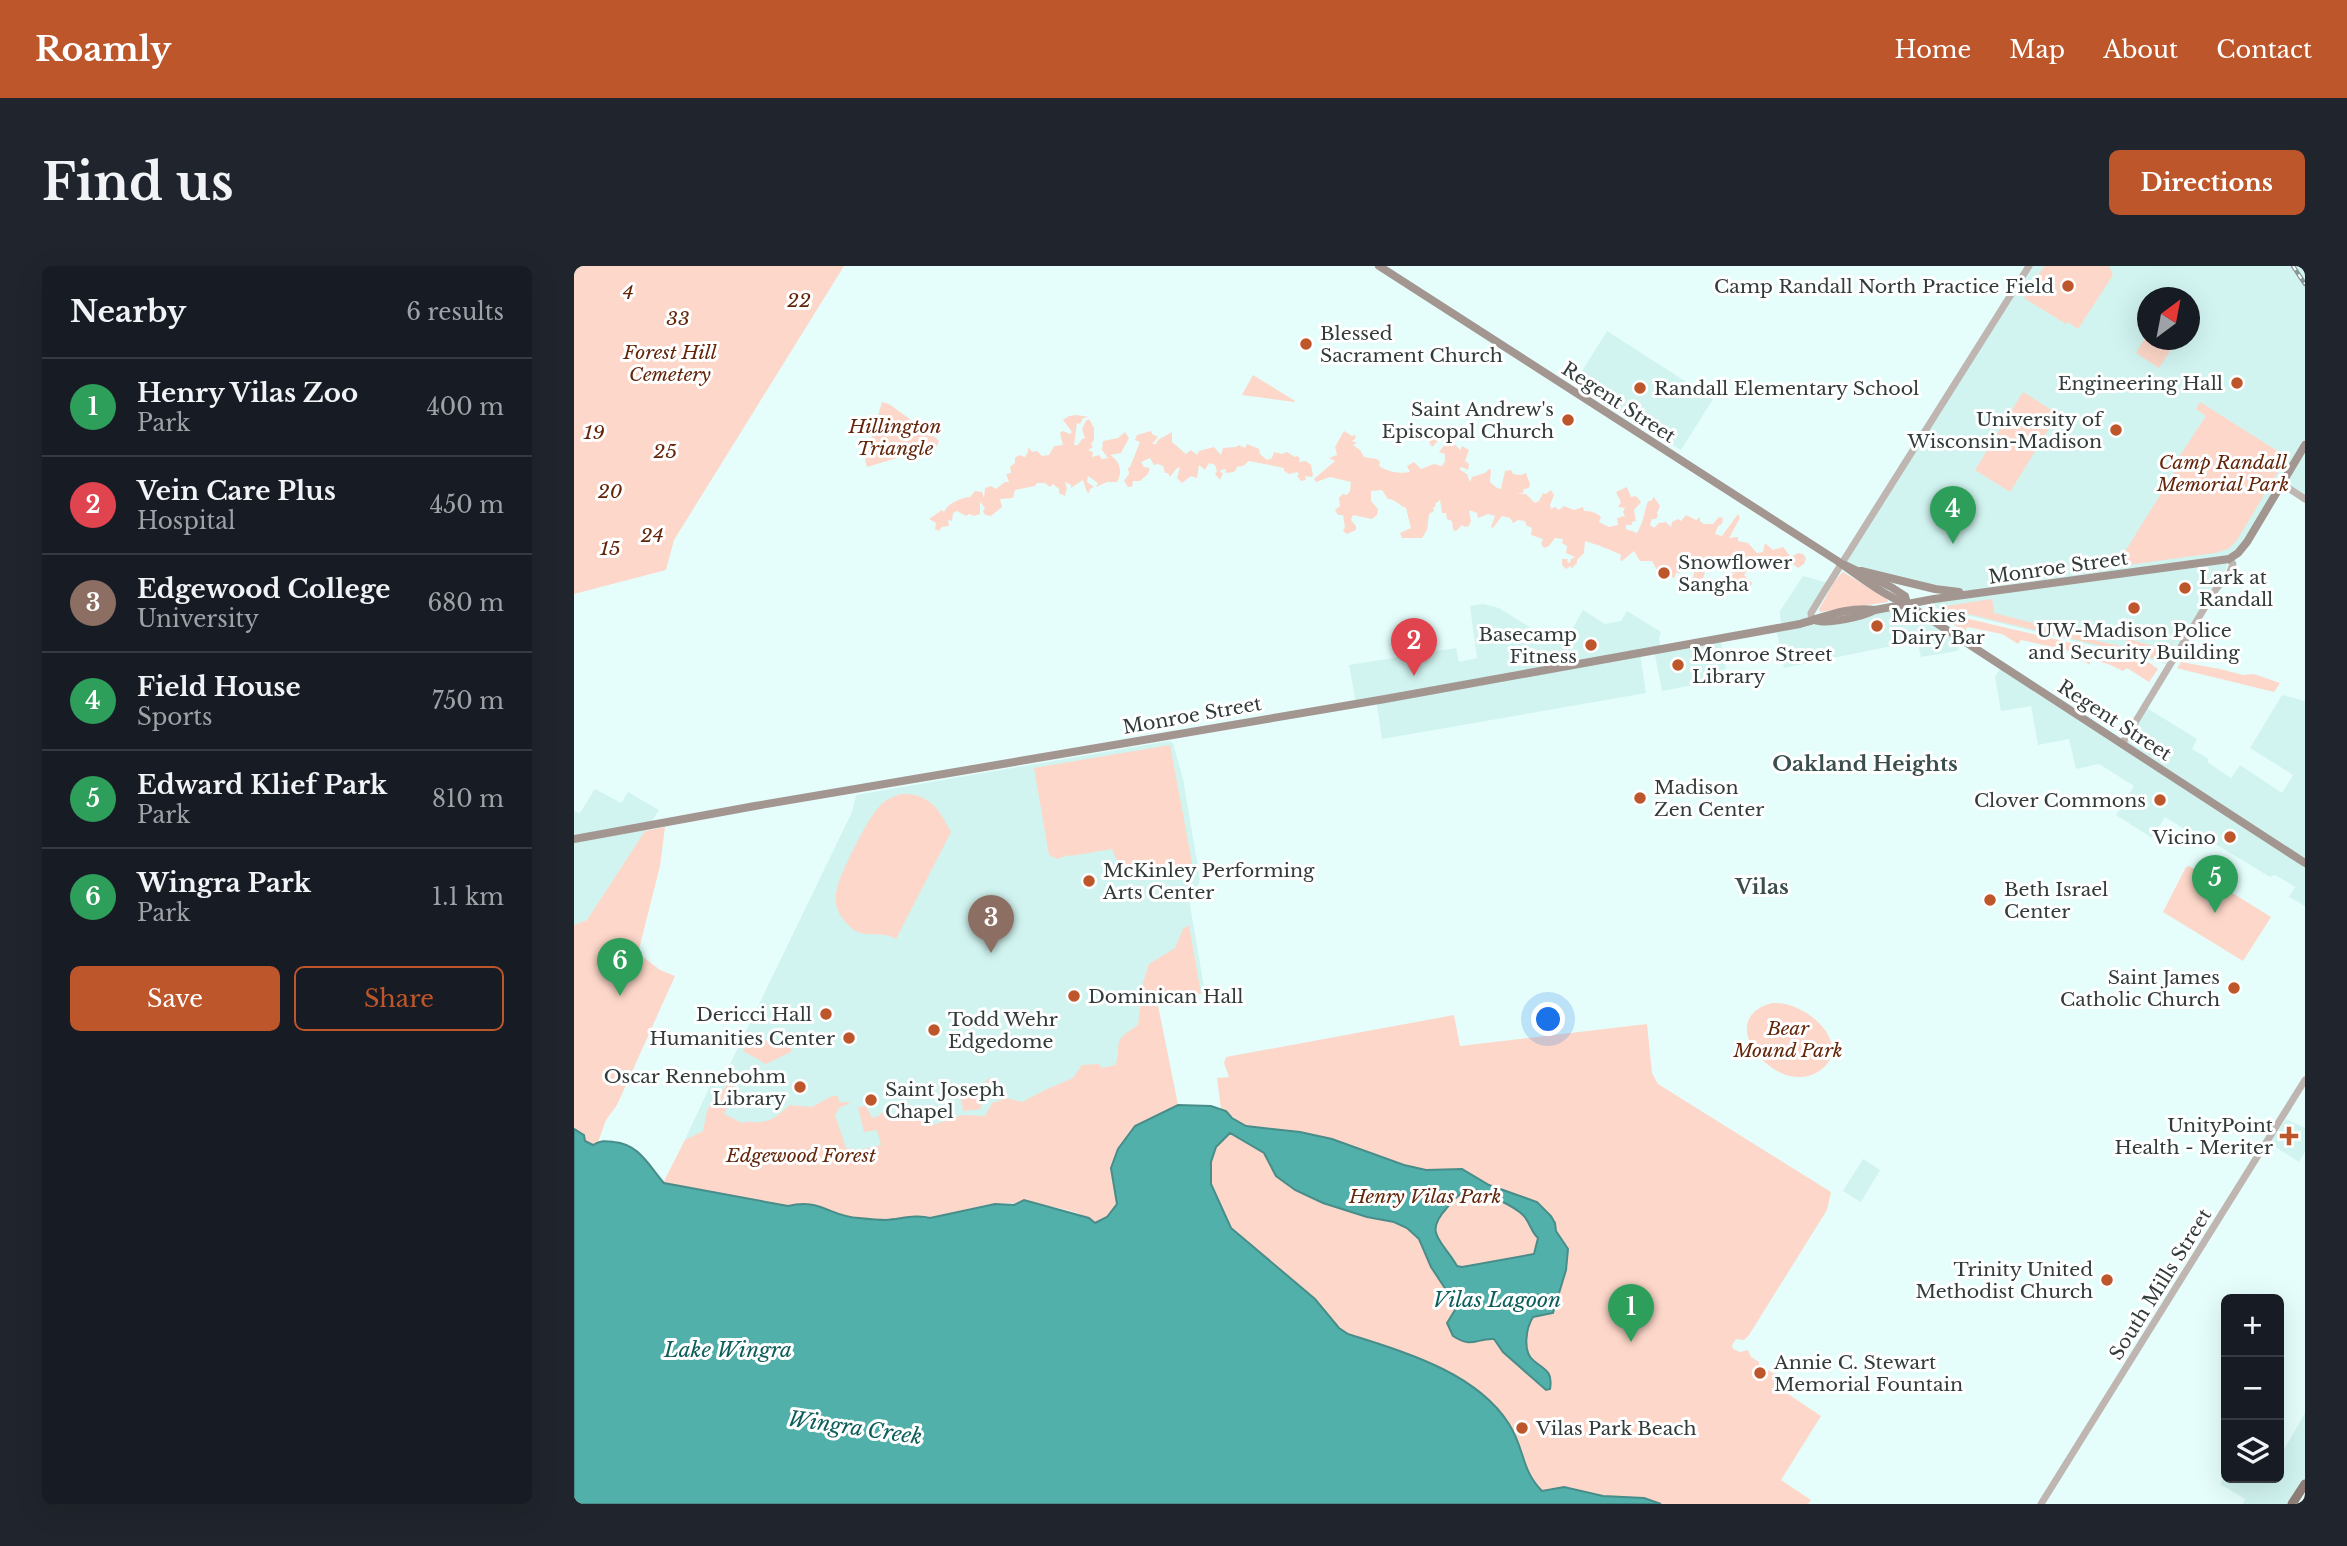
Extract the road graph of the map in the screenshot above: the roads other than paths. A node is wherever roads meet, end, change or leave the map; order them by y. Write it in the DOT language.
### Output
graph roads {
  1 [pos="1380,266"];
  2 [pos="2029,266"];
  3 [pos="2305,445"];
  4 [pos="2282,484"];
  5 [pos="2305,499"];
  6 [pos="2229,559"];
  7 [pos="1842,564"];
  8 [pos="1862,576"];
  9 [pos="1891,587"];
  10 [pos="1989,592"];
  11 [pos="1934,600"];
  12 [pos="1907,604"];
  13 [pos="1814,620"];
  14 [pos="2122,744"];
  15 [pos="574,839"];
  16 [pos="2305,863"];
  17 [pos="2305,1080"];
  18 [pos="2305,1484"];
  19 [pos="2041,1504"];
  20 [pos="2292,1504"];
  1 -- 7 [label="main road, Regent Street"];
  2 -- 7 [label="street"];
  3 -- 4 [label="main road"];
  4 -- 5 [label="street"];
  4 -- 6 [label="main road, Monroe Street"];
  6 -- 10 [label="main road, Monroe Street"];
  6 -- 14 [label="street"];
  7 -- 8 [label="main road, Regent Street"];
  7 -- 13 [label="street"];
  8 -- 9 [label="main road, Regent Street"];
  8 -- 10 [label="main road"];
  8 -- 12 [label="main road, Regent Street"];
  9 -- 11 [label="main road"];
  9 -- 12 [label="main road, Regent Street"];
  10 -- 11 [label="main road, Monroe Street"];
  11 -- 12 [label="main road, Monroe Street"];
  12 -- 13 [label="main road, Monroe Street"];
  12 -- 14 [label="main road, Regent Street"];
  13 -- 15 [label="main road, Monroe Street"];
  14 -- 16 [label="main road, Regent Street"];
  17 -- 19 [label="street, South Mills Street"];
  18 -- 20 [label="main road"];
}
